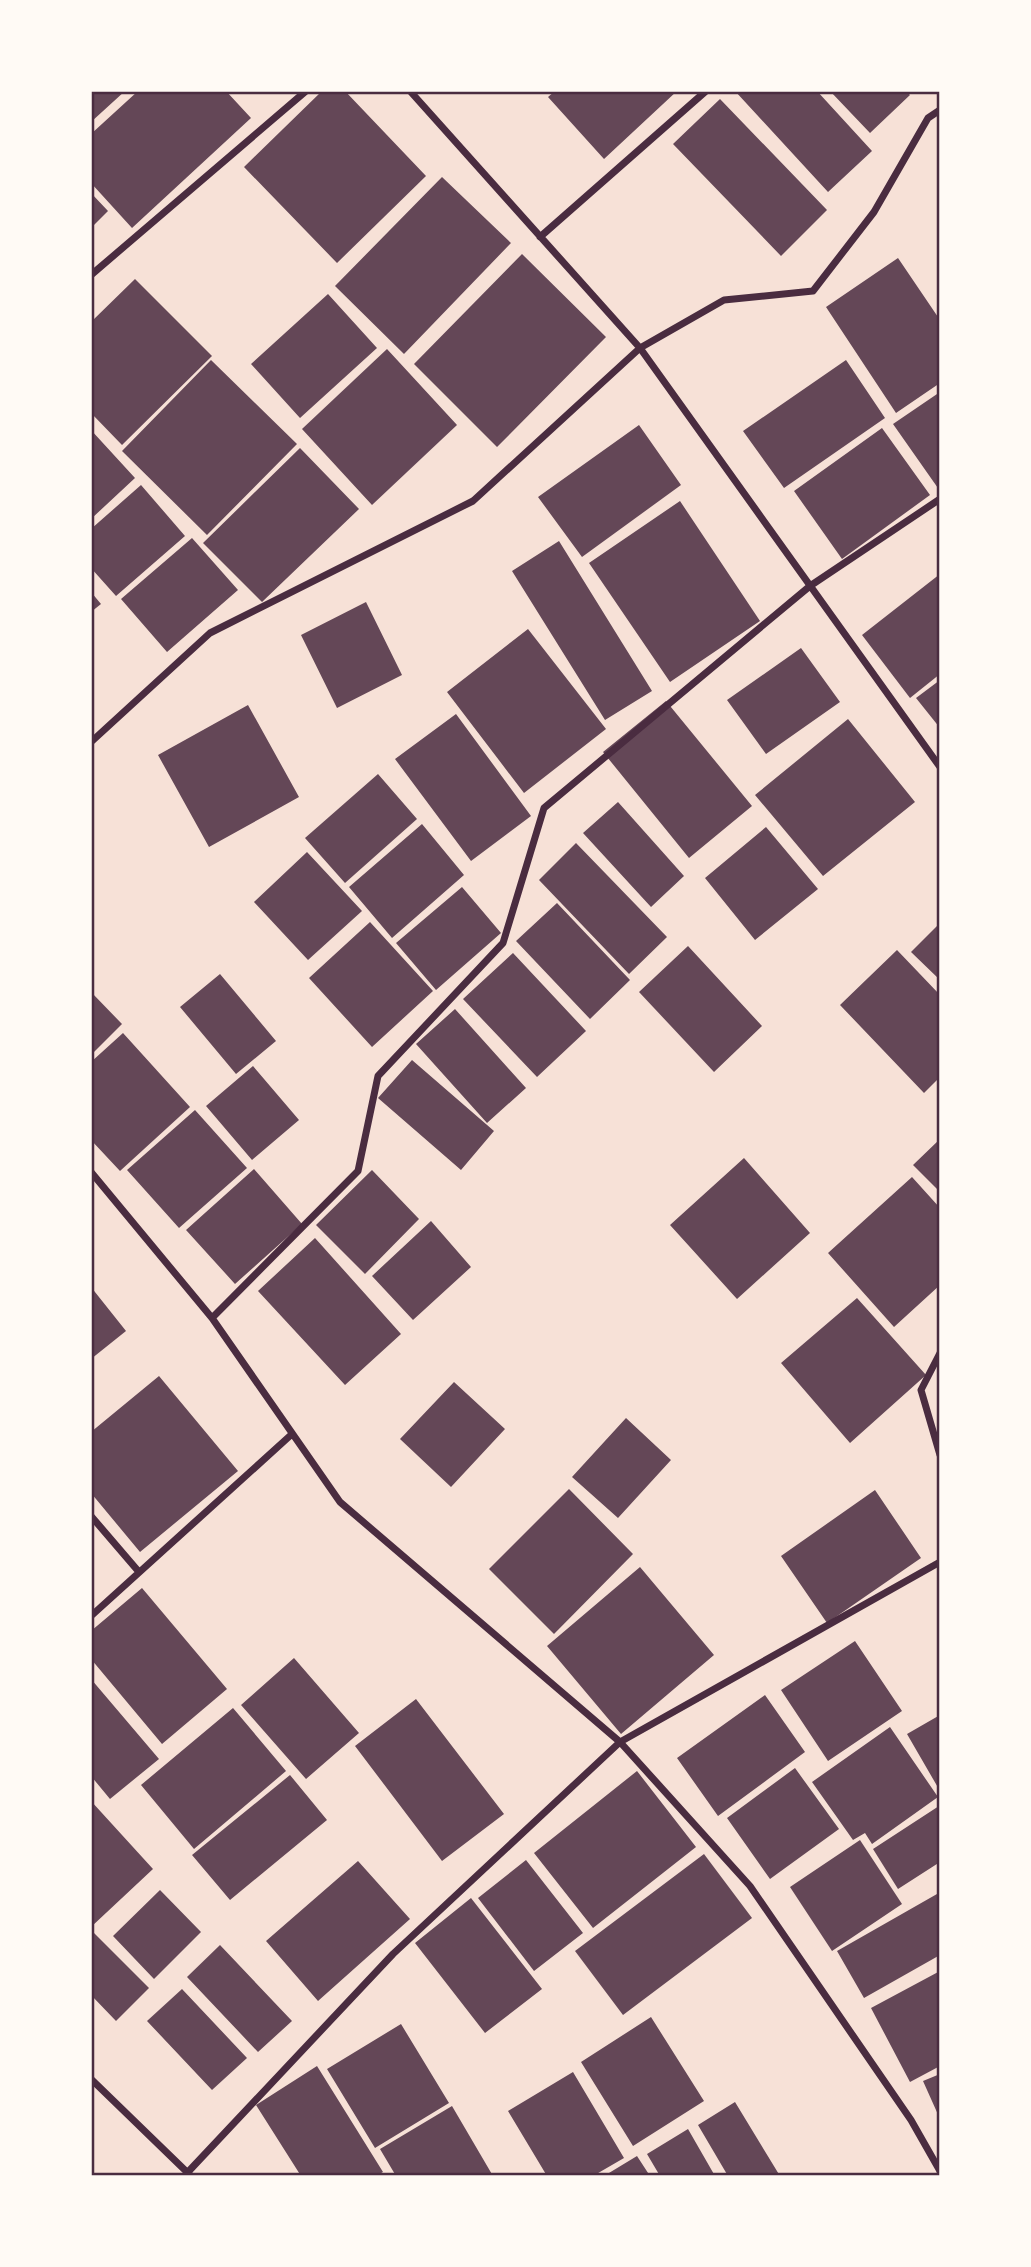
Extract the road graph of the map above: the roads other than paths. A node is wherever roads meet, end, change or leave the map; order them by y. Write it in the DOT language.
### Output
graph roads {
  1 [pos="306,91"];
  2 [pos="410,91"];
  3 [pos="706,91"];
  4 [pos="940,110"];
  5 [pos="540,237"];
  6 [pos="91,275"];
  7 [pos="640,348"];
  8 [pos="940,499"];
  9 [pos="810,586"];
  10 [pos="91,742"];
  11 [pos="940,767"];
  12 [pos="91,1172"];
  13 [pos="212,1318"];
  14 [pos="940,1353"];
  15 [pos="292,1434"];
  16 [pos="940,1455"];
  17 [pos="91,1516"];
  18 [pos="940,1562"];
  19 [pos="139,1572"];
  20 [pos="91,1616"];
  21 [pos="620,1742"];
  22 [pos="91,2079"];
  23 [pos="940,2171"];
  24 [pos="190,2174"];
  1 -- 6 [label="street"];
  2 -- 5 [label="street"];
  3 -- 5 [label="street"];
  4 -- 7 [label="street"];
  5 -- 7 [label="street"];
  7 -- 9 [label="street"];
  7 -- 10 [label="street"];
  8 -- 9 [label="street"];
  9 -- 11 [label="street"];
  9 -- 13 [label="street"];
  12 -- 13 [label="street"];
  13 -- 15 [label="street"];
  14 -- 16 [label="street"];
  15 -- 19 [label="street"];
  15 -- 21 [label="street"];
  17 -- 19 [label="street"];
  18 -- 21 [label="street"];
  19 -- 20 [label="street"];
  21 -- 23 [label="street"];
  21 -- 24 [label="street"];
  22 -- 24 [label="street"];
}
